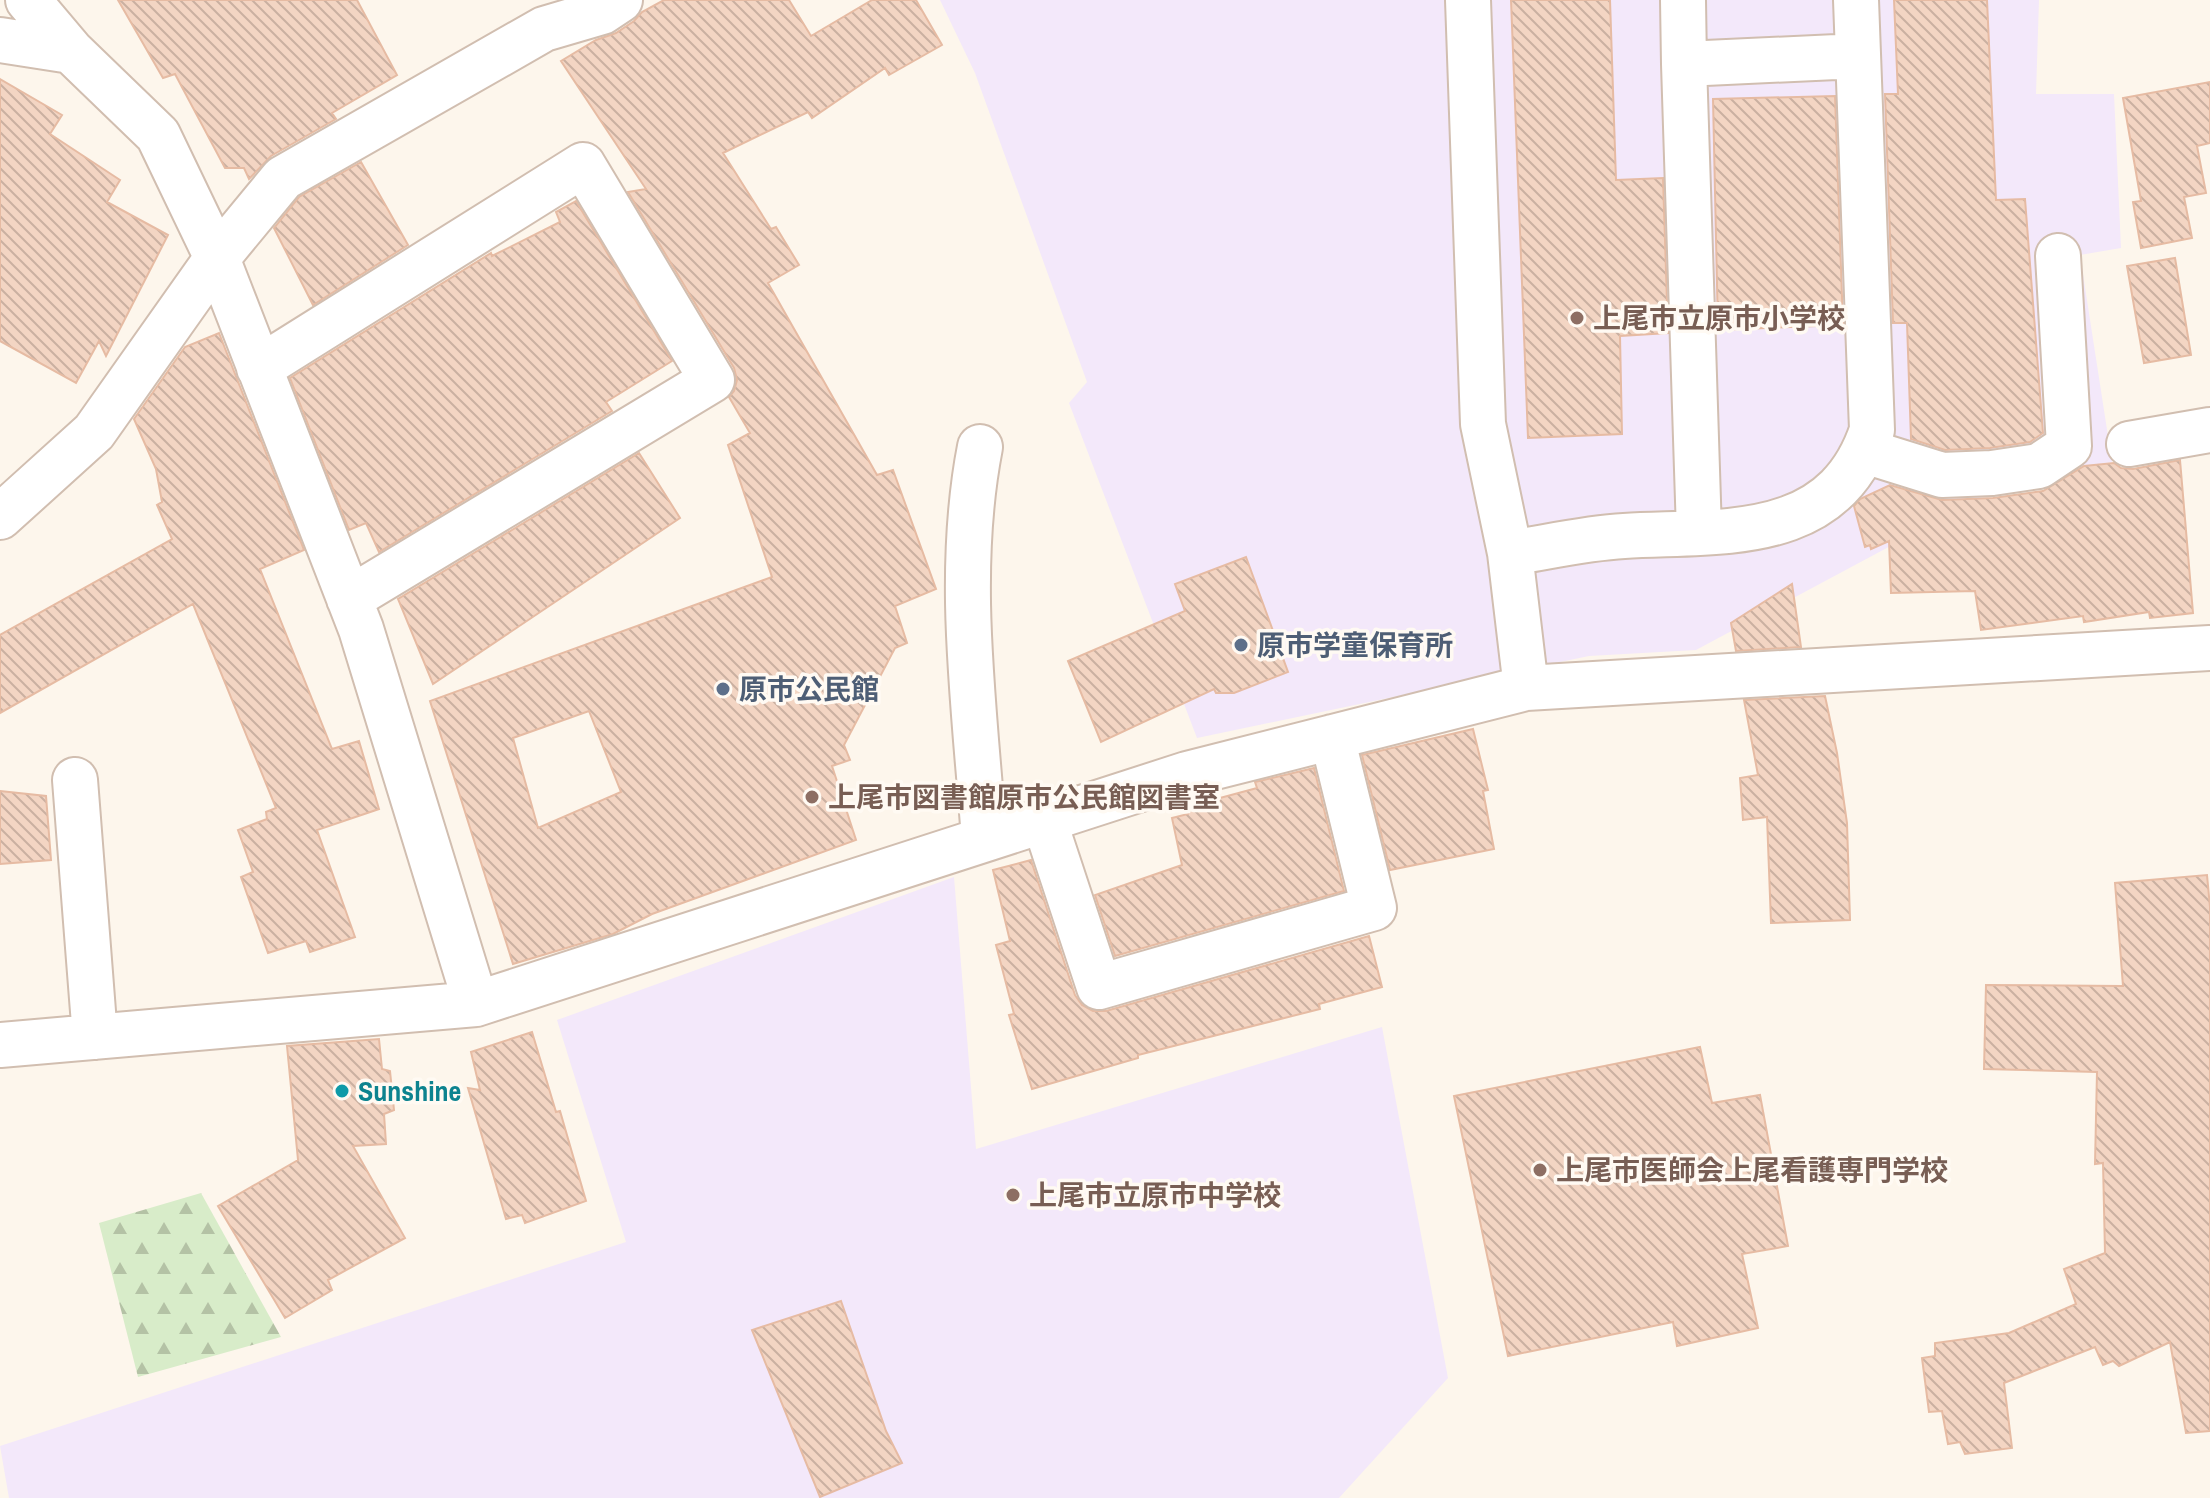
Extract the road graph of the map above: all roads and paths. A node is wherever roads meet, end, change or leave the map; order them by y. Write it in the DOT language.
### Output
graph roads {
  1 [pos="28,0"];
  2 [pos="620,0"];
  3 [pos="1468,0"];
  4 [pos="1683,0"];
  5 [pos="1856,0"];
  6 [pos="0,40"];
  7 [pos="71,51"];
  8 [pos="1858,56"];
  9 [pos="1684,64"];
  10 [pos="2058,256"];
  11 [pos="217,258"];
  12 [pos="259,368"];
  13 [pos="2210,430"];
  14 [pos="2129,444"];
  15 [pos="980,447"];
  16 [pos="1865,451"];
  17 [pos="0,517"];
  18 [pos="1699,532"];
  19 [pos="1510,553"];
  20 [pos="349,599"];
  21 [pos="2210,648"];
  22 [pos="1526,688"];
  23 [pos="1332,737"];
  24 [pos="75,780"];
  25 [pos="1044,820"];
  26 [pos="984,839"];
  27 [pos="476,1004"];
  28 [pos="95,1037"];
  29 [pos="0,1045"];
  1 -- 7 [label="street"];
  2 -- 11 [label="street"];
  3 -- 19 [label="street"];
  4 -- 9 [label="street"];
  5 -- 8 [label="street"];
  6 -- 7 [label="street"];
  7 -- 11 [label="street"];
  8 -- 9 [label="street"];
  8 -- 16 [label="street"];
  9 -- 18 [label="street"];
  10 -- 16 [label="street"];
  11 -- 12 [label="street"];
  11 -- 17 [label="street"];
  12 -- 20 [label="street"];
  12 -- 20 [label="street"];
  13 -- 14 [label="street"];
  15 -- 26 [label="street"];
  16 -- 18 [label="street"];
  18 -- 19 [label="street"];
  19 -- 22 [label="street"];
  20 -- 27 [label="street"];
  21 -- 22 [label="street"];
  22 -- 23 [label="street"];
  23 -- 25 [label="street"];
  23 -- 25 [label="street"];
  24 -- 28 [label="street"];
  25 -- 26 [label="street"];
  26 -- 27 [label="street"];
  27 -- 28 [label="street"];
  28 -- 29 [label="street"];
}
